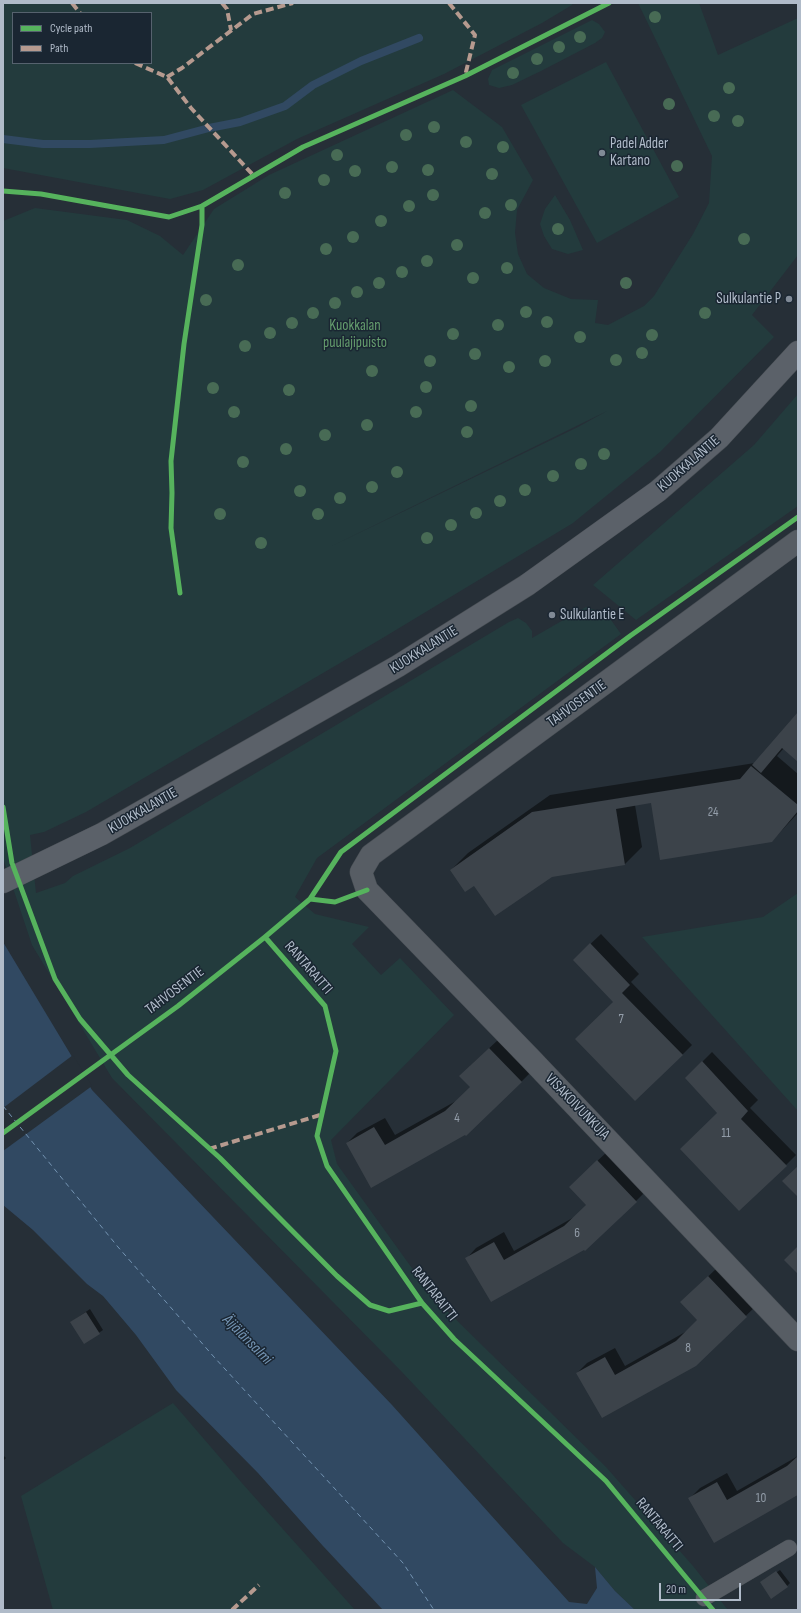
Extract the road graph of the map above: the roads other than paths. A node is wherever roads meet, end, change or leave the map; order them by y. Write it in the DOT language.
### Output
graph roads {
  1 [pos="798,352"];
  2 [pos="798,541"];
  3 [pos="361,872"];
  4 [pos="3,882"];
  5 [pos="798,1340"];
  6 [pos="789,1548"];
  7 [pos="704,1598"];
  1 -- 4 [label="main road, KUOKKALANTIE"];
  2 -- 3 [label="street, TAHVOSENTIE"];
  3 -- 5 [label="street, VISAKOIVUNKUJA"];
  6 -- 7 [label="lane"];
}
